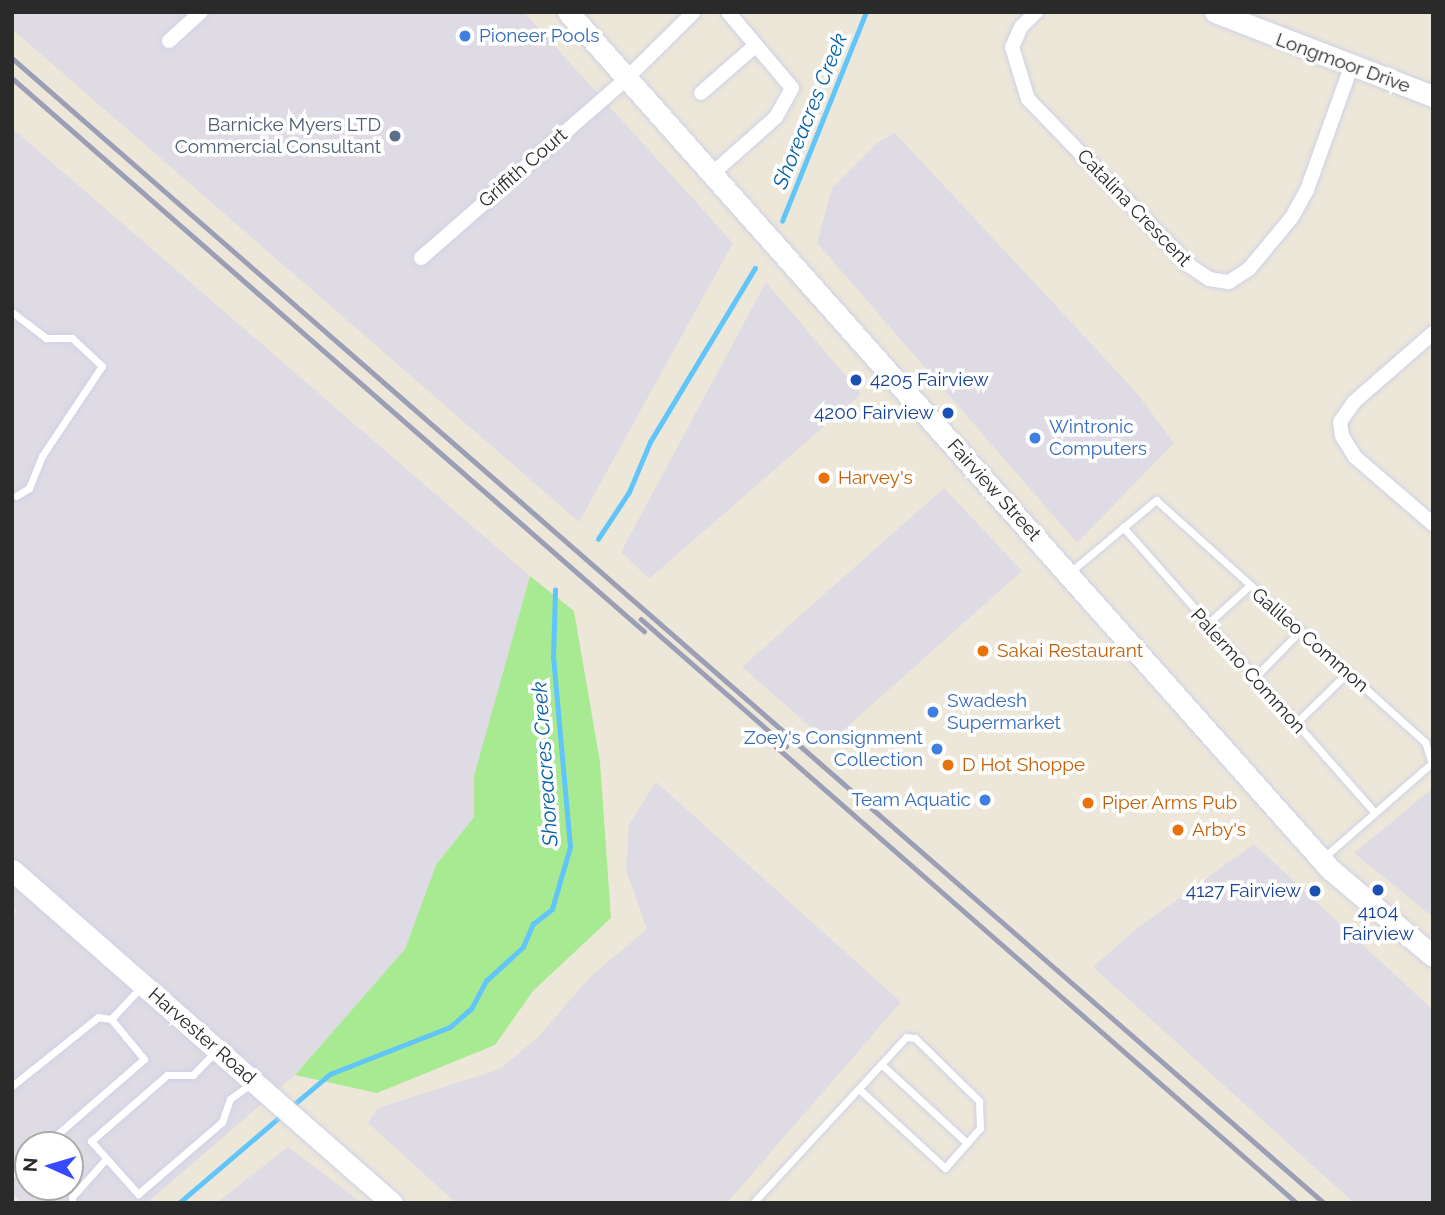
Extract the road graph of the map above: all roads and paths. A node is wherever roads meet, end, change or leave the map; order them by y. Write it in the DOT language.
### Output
graph roads {
  1 [pos="201,12"];
  2 [pos="568,12"];
  3 [pos="694,12"];
  4 [pos="728,12"];
  5 [pos="1037,12"];
  6 [pos="1215,12"];
  7 [pos="169,41"];
  8 [pos="756,45"];
  9 [pos="1351,67"];
  10 [pos="626,79"];
  11 [pos="701,93"];
  12 [pos="1433,96"];
  13 [pos="713,173"];
  14 [pos="421,258"];
  15 [pos="12,312"];
  16 [pos="1433,333"];
  17 [pos="16,496"];
  18 [pos="1433,524"];
  19 [pos="1123,527"];
  20 [pos="1068,573"];
  21 [pos="1249,586"];
  22 [pos="1206,625"];
  23 [pos="1300,631"];
  24 [pos="1347,673"];
  25 [pos="1254,678"];
  26 [pos="1295,724"];
  27 [pos="1375,813"];
  28 [pos="1321,859"];
  29 [pos="12,870"];
  30 [pos="1433,956"];
  31 [pos="143,985"];
  32 [pos="111,1019"];
  33 [pos="218,1049"];
  34 [pos="881,1064"];
  35 [pos="254,1081"];
  36 [pos="12,1086"];
  37 [pos="859,1089"];
  38 [pos="61,1131"];
  39 [pos="967,1143"];
  40 [pos="106,1158"];
  41 [pos="72,1203"];
  42 [pos="392,1203"];
  43 [pos="753,1203"];
  1 -- 7 [label="street"];
  2 -- 10 [label="main road, Fairview Street"];
  3 -- 10 [label="street, Griffith Court"];
  4 -- 8 [label="street"];
  5 -- 9 [label="street, Catalina Crescent"];
  6 -- 9 [label="main road, Longmoor Drive"];
  8 -- 11 [label="street"];
  8 -- 13 [label="street"];
  9 -- 12 [label="main road, Longmoor Drive"];
  10 -- 13 [label="main road, Fairview Street"];
  10 -- 14 [label="street, Griffith Court"];
  13 -- 20 [label="main road, Fairview Street"];
  15 -- 17 [label="lane"];
  16 -- 18 [label="street"];
  19 -- 20 [label="lane, Galileo Common"];
  19 -- 21 [label="lane, Galileo Common"];
  19 -- 22 [label="lane, Palermo Common"];
  20 -- 28 [label="main road, Fairview Street"];
  21 -- 22 [label="lane"];
  21 -- 23 [label="lane, Galileo Common"];
  22 -- 25 [label="lane, Palermo Common"];
  23 -- 24 [label="lane, Galileo Common"];
  23 -- 25 [label="lane"];
  24 -- 26 [label="lane"];
  24 -- 27 [label="lane, Galileo Common"];
  25 -- 26 [label="lane, Palermo Common"];
  26 -- 27 [label="lane, Palermo Common"];
  27 -- 28 [label="lane, Galileo Common"];
  28 -- 30 [label="main road, Fairview Street"];
  29 -- 31 [label="main road, Harvester Road"];
  31 -- 32 [label="lane"];
  31 -- 33 [label="main road, Harvester Road"];
  32 -- 36 [label="lane"];
  32 -- 38 [label="lane"];
  33 -- 35 [label="main road, Harvester Road"];
  33 -- 40 [label="lane"];
  34 -- 37 [label="lane"];
  34 -- 39 [label="lane"];
  34 -- 39 [label="lane"];
  35 -- 40 [label="lane"];
  35 -- 42 [label="main road, Harvester Road"];
  37 -- 39 [label="lane"];
  37 -- 43 [label="lane"];
  40 -- 41 [label="lane"];
}
